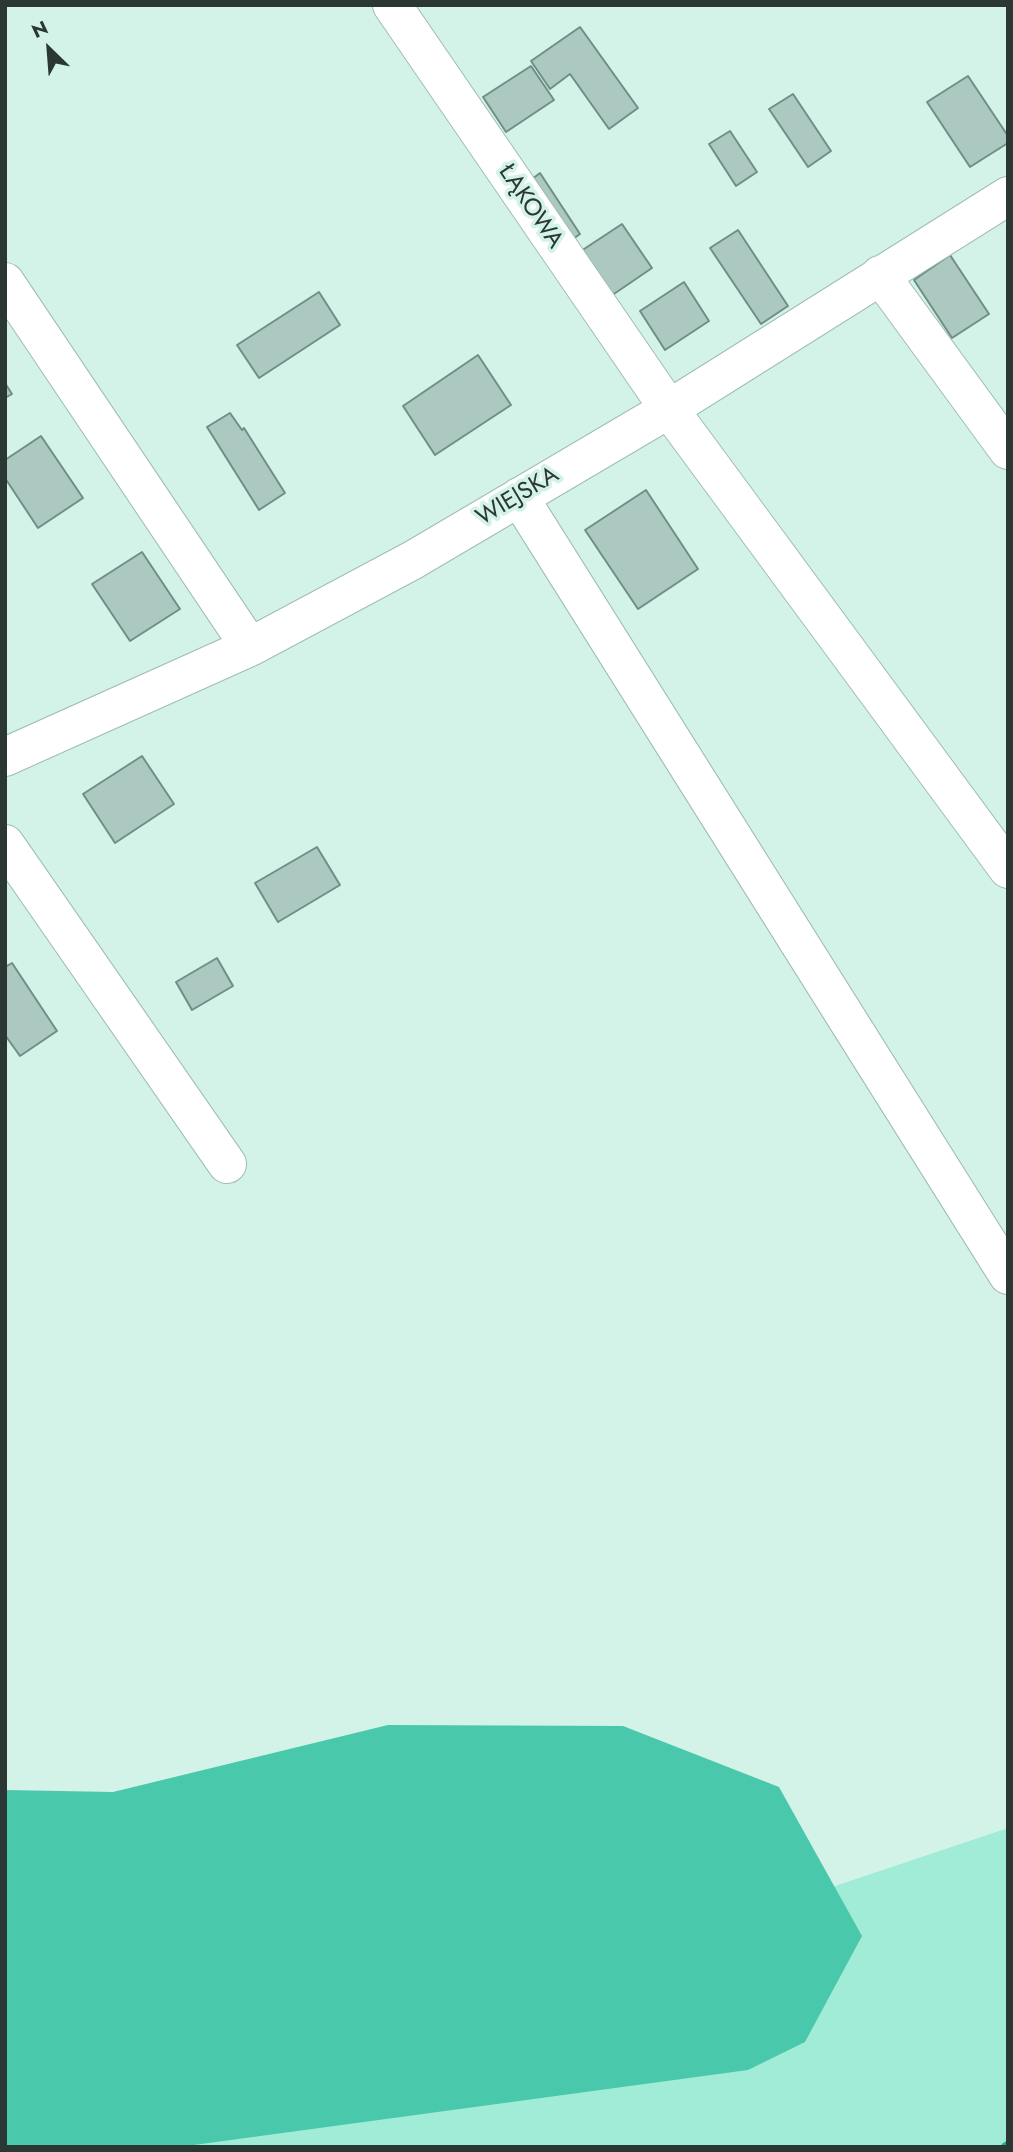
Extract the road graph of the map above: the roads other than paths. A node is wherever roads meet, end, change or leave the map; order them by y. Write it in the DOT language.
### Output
graph roads {
  1 [pos="392,5"];
  2 [pos="1008,196"];
  3 [pos="880,275"];
  4 [pos="5,282"];
  5 [pos="668,409"];
  6 [pos="1008,450"];
  7 [pos="519,497"];
  8 [pos="250,647"];
  9 [pos="5,757"];
  10 [pos="5,844"];
  11 [pos="1008,869"];
  12 [pos="227,1164"];
  13 [pos="1008,1275"];
  1 -- 5 [label="street, ŁĄKOWA"];
  2 -- 3 [label="street, WIEJSKA"];
  3 -- 5 [label="street, WIEJSKA"];
  3 -- 6 [label="street"];
  4 -- 8 [label="street"];
  5 -- 7 [label="street, WIEJSKA"];
  5 -- 11 [label="street, ŁĄKOWA"];
  7 -- 8 [label="street, WIEJSKA"];
  7 -- 13 [label="street"];
  8 -- 9 [label="street, WIEJSKA"];
  10 -- 12 [label="street"];
}
